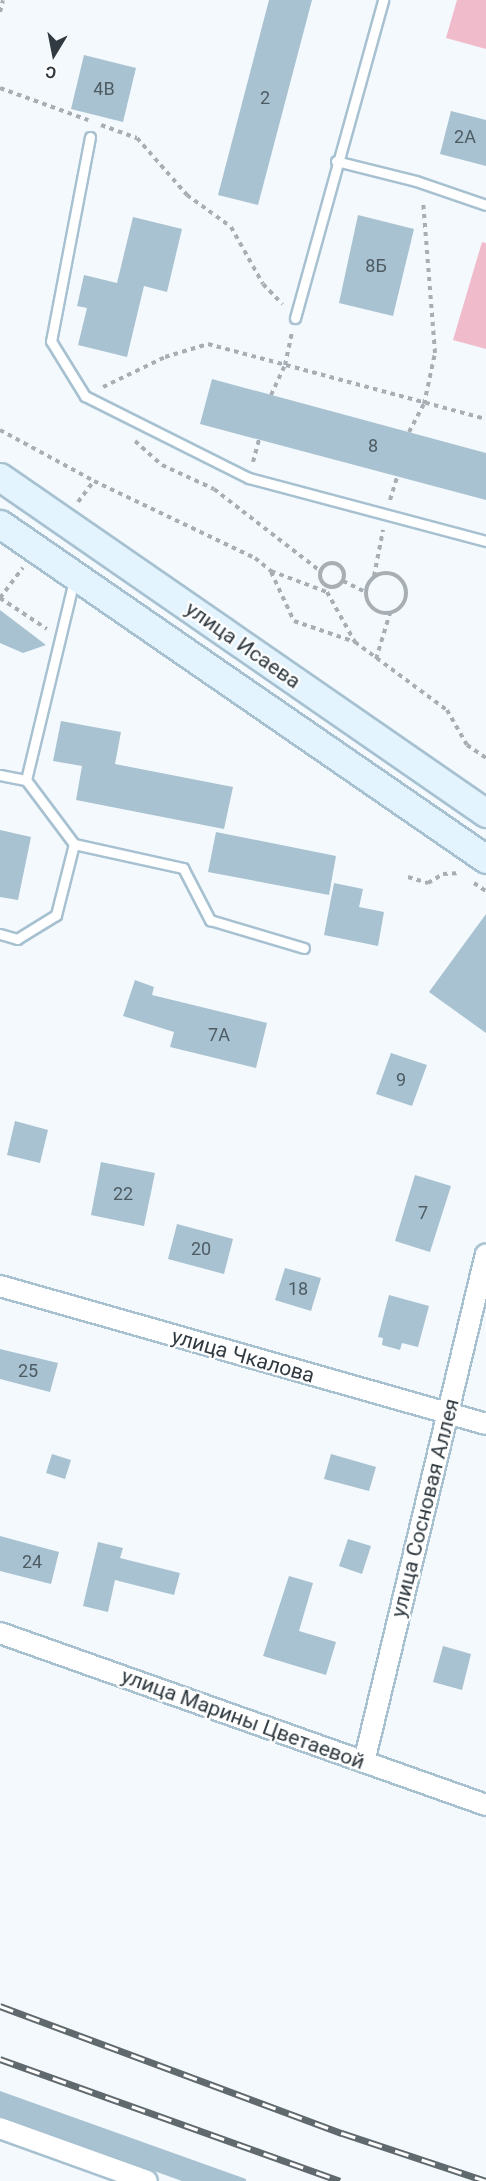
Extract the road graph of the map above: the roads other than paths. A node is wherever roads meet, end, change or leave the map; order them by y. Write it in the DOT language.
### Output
graph roads {
  1 [pos="382,0"];
  2 [pos="90,137"];
  3 [pos="336,161"];
  4 [pos="486,205"];
  5 [pos="295,318"];
  6 [pos="0,477"];
  7 [pos="0,524"];
  8 [pos="486,541"];
  9 [pos="75,576"];
  10 [pos="0,775"];
  11 [pos="26,780"];
  12 [pos="486,813"];
  13 [pos="74,844"];
  14 [pos="486,860"];
  15 [pos="0,934"];
  16 [pos="304,948"];
  17 [pos="486,1254"];
  18 [pos="0,1286"];
  19 [pos="448,1416"];
  20 [pos="486,1424"];
  21 [pos="0,1633"];
  22 [pos="364,1762"];
  23 [pos="486,1805"];
  24 [pos="0,2128"];
  25 [pos="96,2172"];
  26 [pos="147,2181"];
  1 -- 3 [label="lane"];
  2 -- 8 [label="lane"];
  3 -- 4 [label="lane"];
  3 -- 5 [label="lane"];
  6 -- 12 [label="main road, улица Исаева"];
  7 -- 9 [label="main road, улица Исаева"];
  9 -- 11 [label="lane"];
  9 -- 14 [label="main road, улица Исаева"];
  10 -- 11 [label="lane"];
  11 -- 13 [label="lane"];
  13 -- 15 [label="lane"];
  13 -- 16 [label="lane"];
  17 -- 19 [label="street, улица Сосновая Аллея"];
  18 -- 19 [label="street, улица Чкалова"];
  19 -- 20 [label="street, улица Чкалова"];
  19 -- 22 [label="street, улица Сосновая Аллея"];
  21 -- 22 [label="street, улица Марины Цветаевой"];
  22 -- 23 [label="street, улица Марины Цветаевой"];
  24 -- 25 [label="street"];
  25 -- 26 [label="street"];
}
